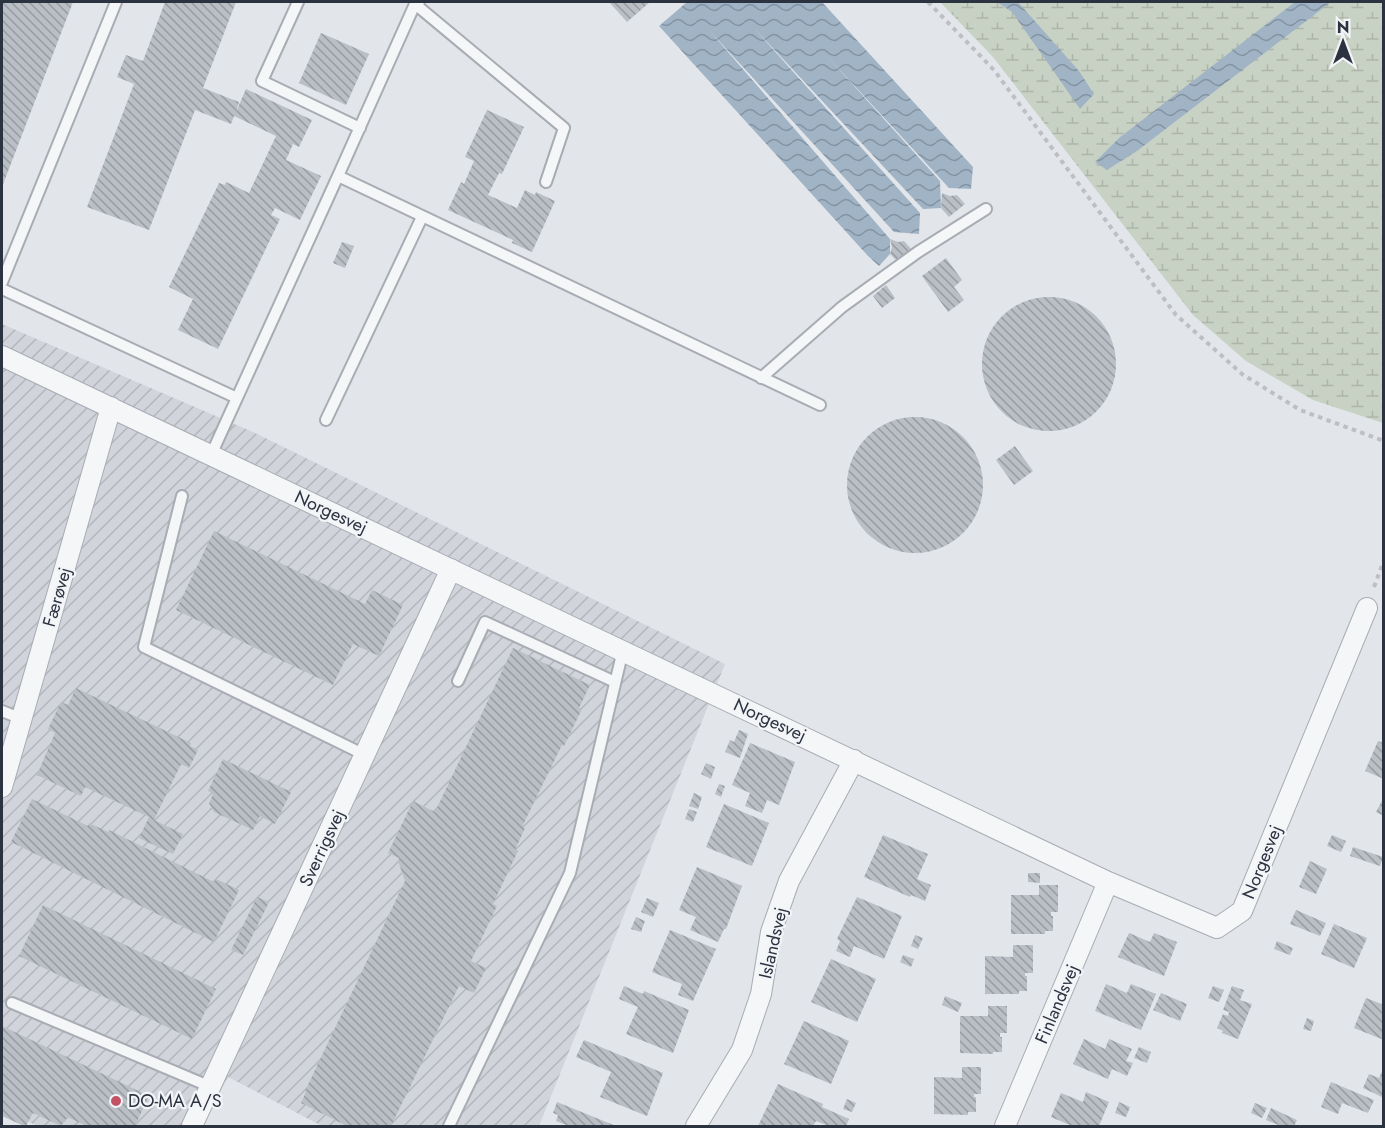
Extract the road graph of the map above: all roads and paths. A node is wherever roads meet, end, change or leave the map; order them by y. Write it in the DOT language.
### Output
graph roads {
  1 [pos="116,2"];
  2 [pos="298,2"];
  3 [pos="928,2"];
  4 [pos="417,3"];
  5 [pos="360,128"];
  6 [pos="338,176"];
  7 [pos="546,182"];
  8 [pos="986,209"];
  9 [pos="422,217"];
  10 [pos="2,282"];
  11 [pos="2,289"];
  12 [pos="2,356"];
  13 [pos="761,378"];
  14 [pos="237,398"];
  15 [pos="820,405"];
  16 [pos="111,407"];
  17 [pos="326,420"];
  18 [pos="1383,441"];
  19 [pos="211,454"];
  20 [pos="182,496"];
  21 [pos="1383,560"];
  22 [pos="451,568"];
  23 [pos="1367,608"];
  24 [pos="623,650"];
  25 [pos="458,681"];
  26 [pos="615,682"];
  27 [pos="2,711"];
  28 [pos="22,719"];
  29 [pos="365,755"];
  30 [pos="854,760"];
  31 [pos="2,787"];
  32 [pos="1108,882"];
  33 [pos="12,1003"];
  34 [pos="211,1087"];
  35 [pos="192,1126"];
  36 [pos="449,1126"];
  37 [pos="696,1126"];
  38 [pos="1005,1126"];
  1 -- 10 [label="lane"];
  2 -- 5 [label="lane"];
  3 -- 18 [label="path"];
  4 -- 5 [label="lane"];
  4 -- 7 [label="lane"];
  5 -- 6 [label="lane"];
  6 -- 9 [label="lane"];
  6 -- 14 [label="lane"];
  8 -- 13 [label="lane"];
  9 -- 13 [label="lane"];
  9 -- 17 [label="lane"];
  11 -- 14 [label="lane"];
  12 -- 16 [label="street, Norgesvej"];
  13 -- 15 [label="lane"];
  14 -- 19 [label="lane"];
  16 -- 19 [label="street, Norgesvej"];
  16 -- 28 [label="street, Færøvej"];
  19 -- 22 [label="street, Norgesvej"];
  20 -- 29 [label="lane"];
  21 -- 23 [label="path"];
  22 -- 24 [label="street, Norgesvej"];
  22 -- 29 [label="street, Sverrigsvej"];
  23 -- 32 [label="street, Norgesvej"];
  24 -- 26 [label="lane"];
  24 -- 30 [label="street, Norgesvej"];
  25 -- 26 [label="lane"];
  26 -- 36 [label="lane"];
  27 -- 28 [label="lane"];
  28 -- 31 [label="street, Færøvej"];
  29 -- 34 [label="street, Sverrigsvej"];
  30 -- 32 [label="street, Norgesvej"];
  30 -- 37 [label="street, Islandsvej"];
  32 -- 38 [label="street, Finlandsvej"];
  33 -- 34 [label="lane"];
  34 -- 35 [label="street, Sverrigsvej"];
}
